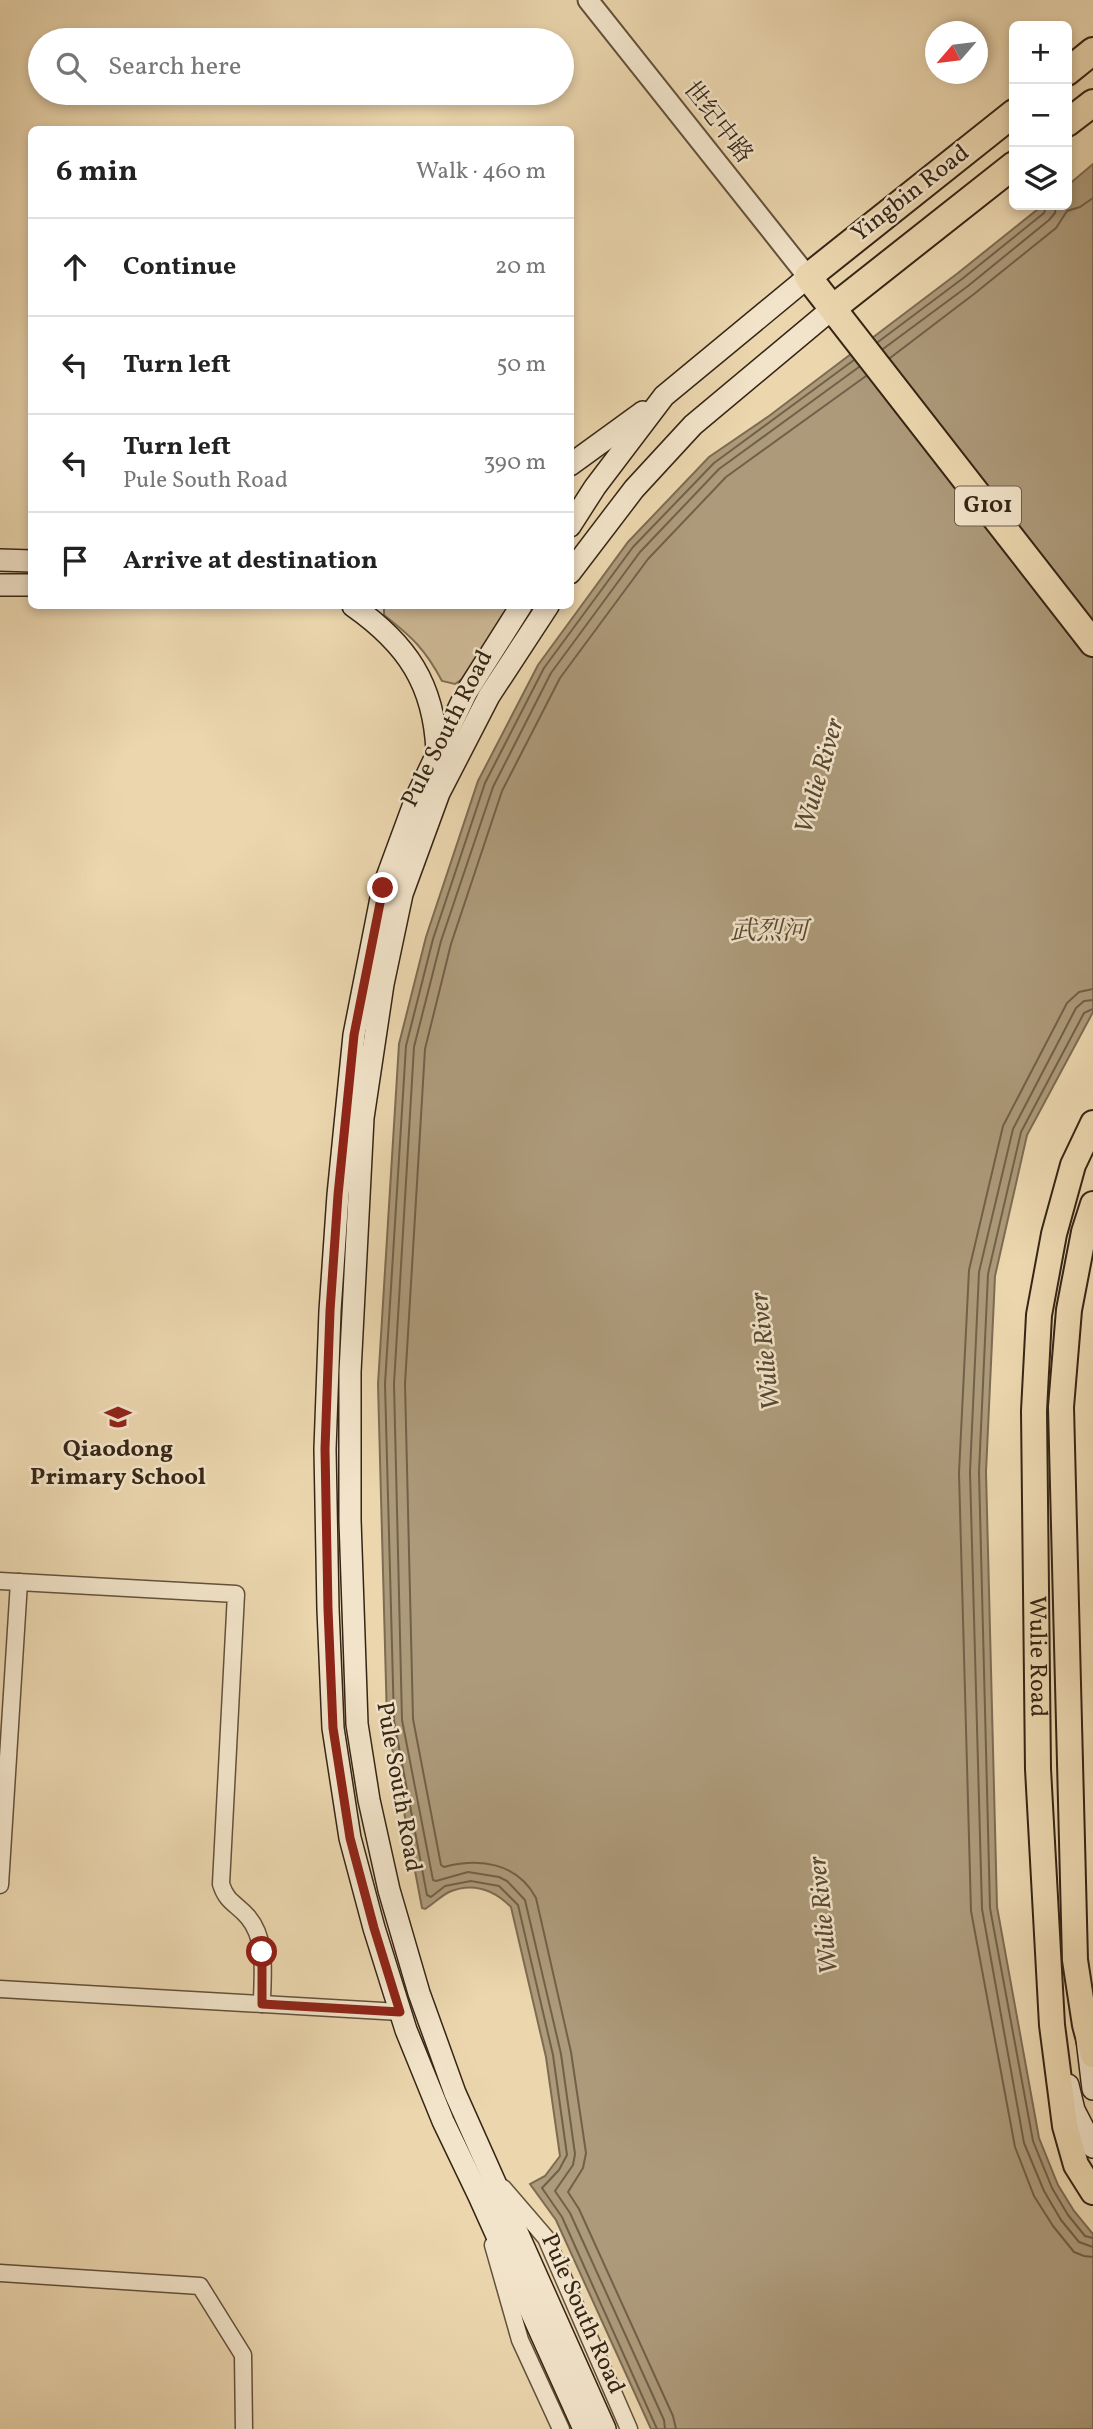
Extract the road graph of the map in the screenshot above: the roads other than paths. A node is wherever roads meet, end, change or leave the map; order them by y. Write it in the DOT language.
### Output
graph roads {
  1 [pos="588,0"];
  2 [pos="1093,51"];
  3 [pos="1072,68"];
  4 [pos="1093,103"];
  5 [pos="1009,117"];
  6 [pos="1072,119"];
  7 [pos="1009,168"];
  8 [pos="808,277"];
  9 [pos="833,308"];
  10 [pos="664,396"];
  11 [pos="574,463"];
  12 [pos="574,519"];
  13 [pos="0,560"];
  14 [pos="28,561"];
  15 [pos="574,568"];
  16 [pos="0,585"];
  17 [pos="28,585"];
  18 [pos="356,609"];
  19 [pos="519,609"];
  20 [pos="546,609"];
  21 [pos="1093,643"];
  22 [pos="438,753"];
  23 [pos="1093,1123"];
  24 [pos="1093,1203"];
  25 [pos="0,1581"];
  26 [pos="19,1582"];
  27 [pos="0,1885"];
  28 [pos="0,1989"];
  29 [pos="262,2004"];
  30 [pos="400,2012"];
  31 [pos="1052,2025"];
  32 [pos="1085,2025"];
  33 [pos="1093,2054"];
  34 [pos="1093,2089"];
  35 [pos="1093,2147"];
  36 [pos="492,2176"];
  37 [pos="1093,2192"];
  38 [pos="479,2196"];
  39 [pos="0,2273"];
  40 [pos="244,2429"];
  41 [pos="561,2429"];
  42 [pos="584,2429"];
  43 [pos="605,2429"];
  44 [pos="629,2429"];
  1 -- 8 [label="street, 世纪中路"];
  2 -- 3 [label="highway"];
  4 -- 6 [label="highway"];
  5 -- 8 [label="highway, Yingbin Road"];
  7 -- 9 [label="highway, Yingbin Road"];
  8 -- 9 [label="highway, G101"];
  8 -- 10 [label="main road"];
  9 -- 15 [label="main road"];
  9 -- 21 [label="highway, G101"];
  10 -- 11 [label="main road"];
  10 -- 12 [label="main road"];
  13 -- 14 [label="main road"];
  16 -- 17 [label="main road"];
  18 -- 22 [label="main road"];
  19 -- 22 [label="main road, Pule South Road"];
  20 -- 36 [label="main road, Pule South Road"];
  22 -- 30 [label="main road, Pule South Road"];
  23 -- 31 [label="main road, Wulie Road"];
  24 -- 32 [label="main road, Wulie Road"];
  25 -- 26 [label="street"];
  26 -- 27 [label="street"];
  26 -- 29 [label="street"];
  28 -- 29 [label="street"];
  29 -- 30 [label="street"];
  30 -- 38 [label="main road, Pule South Road"];
  31 -- 35 [label="main road"];
  31 -- 37 [label="main road, Wulie Road"];
  32 -- 33 [label="main road, Wulie Road"];
  32 -- 34 [label="main road"];
  36 -- 43 [label="main road, Pule South Road"];
  36 -- 44 [label="street"];
  38 -- 41 [label="street"];
  38 -- 42 [label="main road, Pule South Road"];
  39 -- 40 [label="street"];
}
